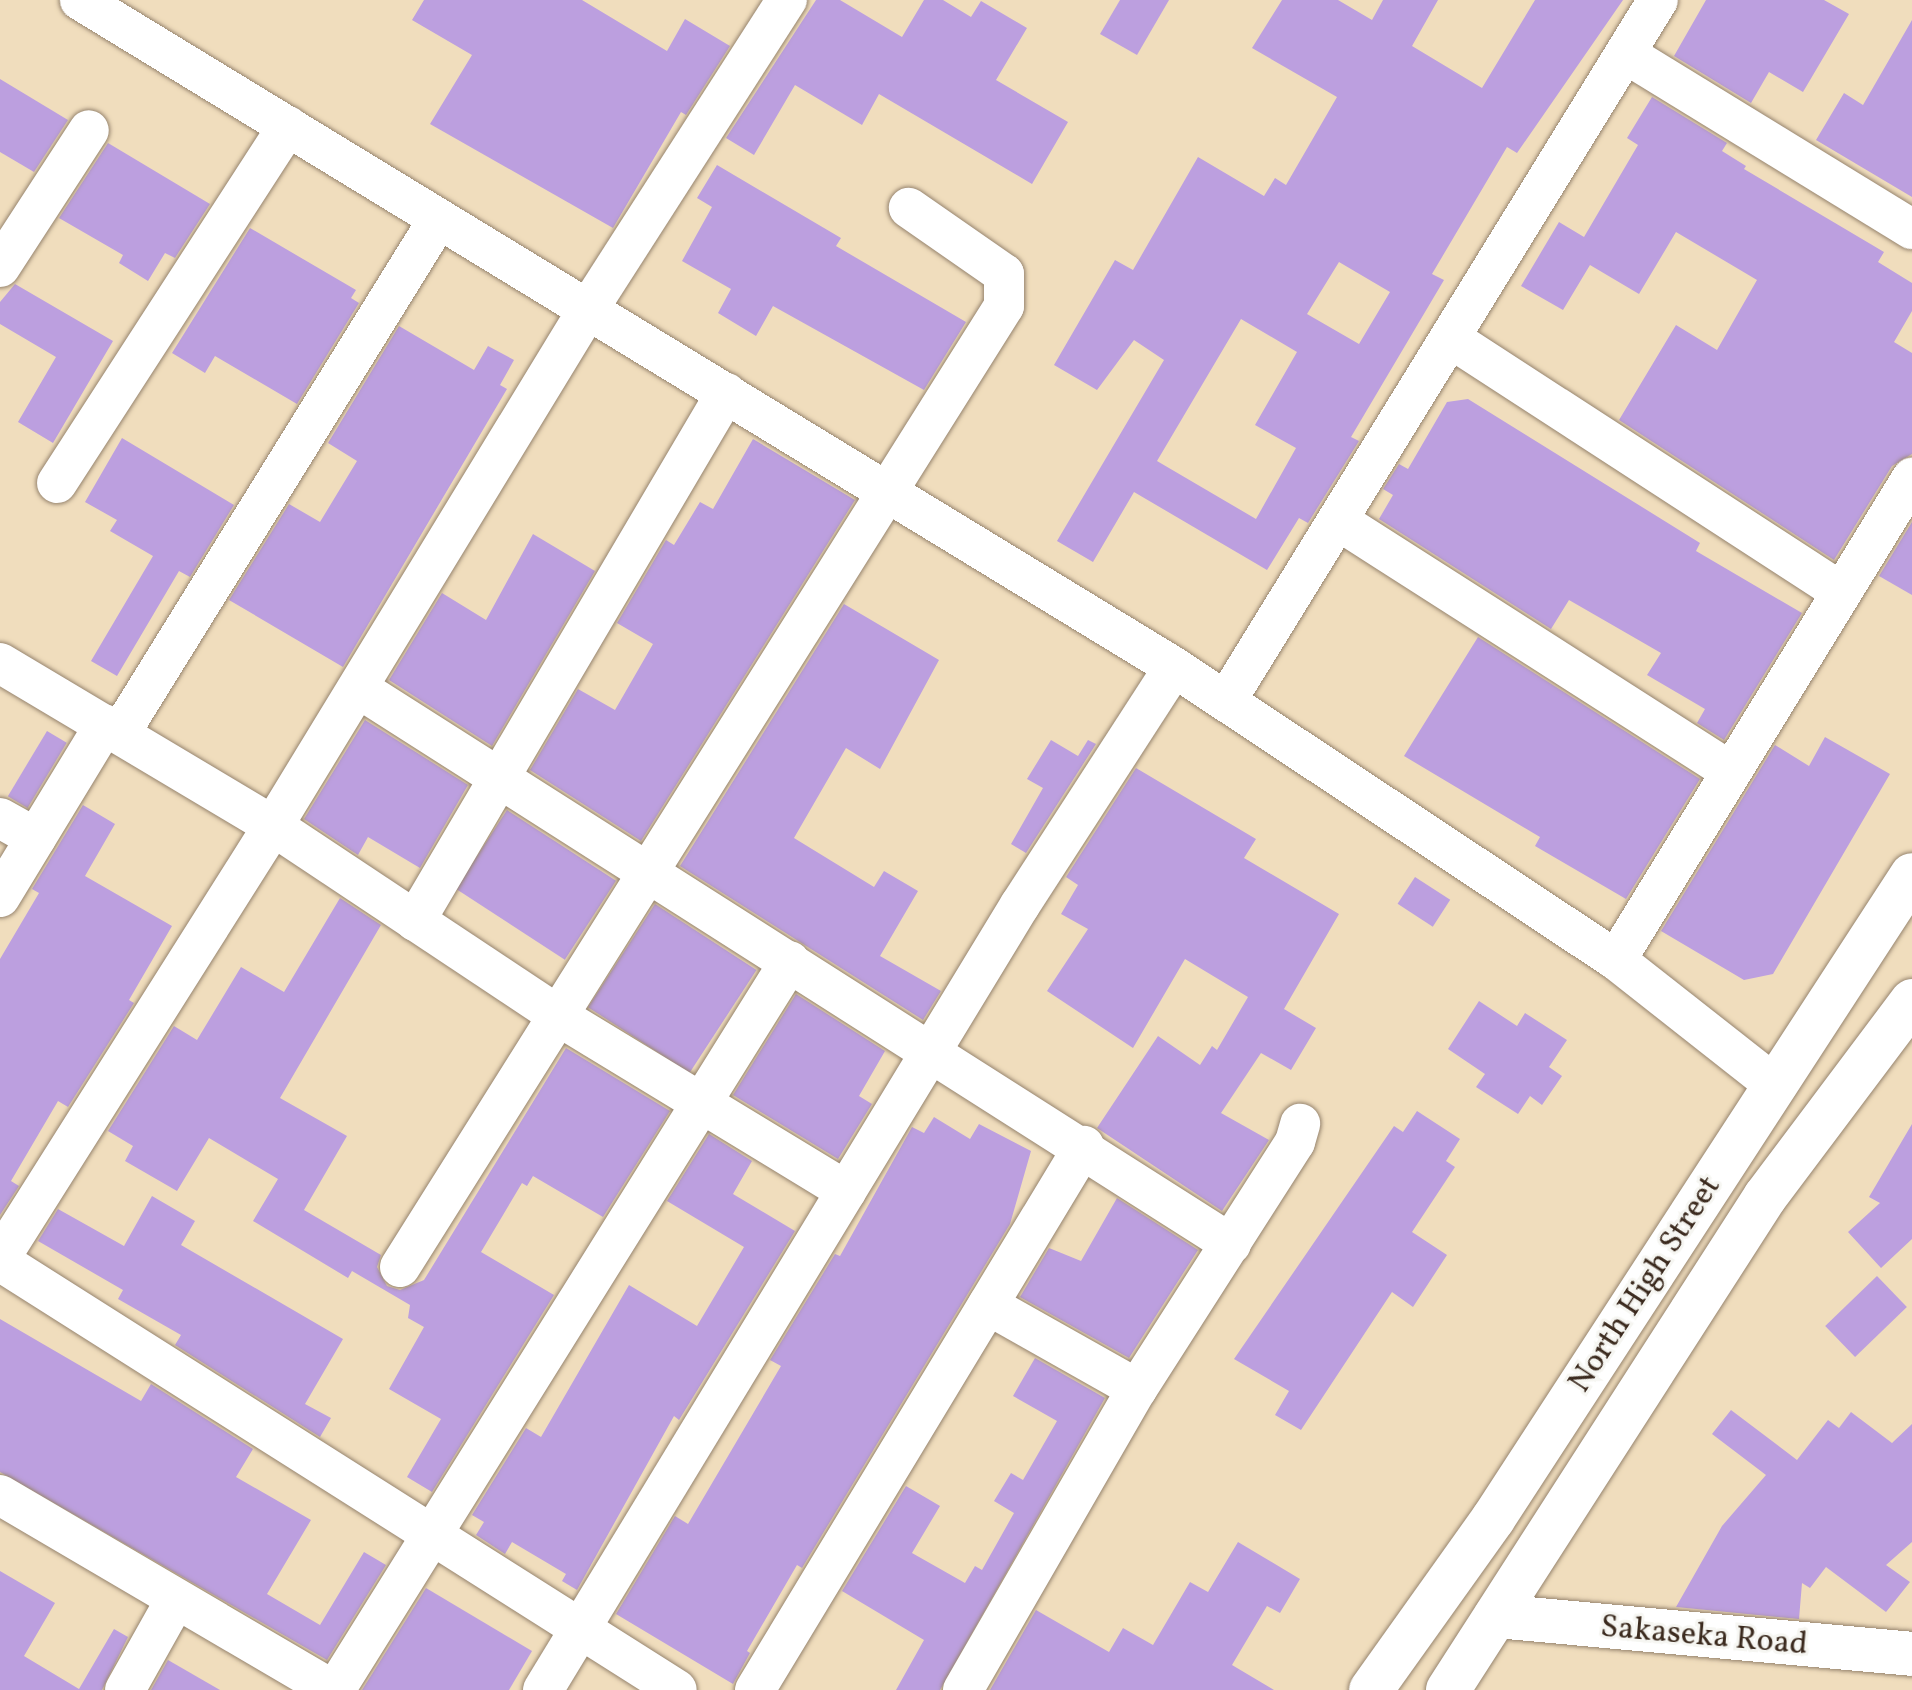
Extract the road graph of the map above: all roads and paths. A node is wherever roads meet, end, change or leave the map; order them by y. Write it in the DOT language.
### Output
graph roads {
  1 [pos="80,0"];
  2 [pos="787,0"];
  3 [pos="1658,0"];
  4 [pos="1626,54"];
  5 [pos="288,126"];
  6 [pos="89,130"];
  7 [pos="909,208"];
  8 [pos="438,220"];
  9 [pos="1912,229"];
  10 [pos="0,267"];
  11 [pos="587,311"];
  12 [pos="1450,338"];
  13 [pos="726,393"];
  14 [pos="1912,478"];
  15 [pos="57,483"];
  16 [pos="888,489"];
  17 [pos="1339,521"];
  18 [pos="1841,592"];
  19 [pos="0,663"];
  20 [pos="1174,667"];
  21 [pos="358,688"];
  22 [pos="1226,701"];
  23 [pos="112,729"];
  24 [pos="1730,771"];
  25 [pos="501,777"];
  26 [pos="0,818"];
  27 [pos="273,826"];
  28 [pos="36,838"];
  29 [pos="650,873"];
  30 [pos="1912,875"];
  31 [pos="0,897"];
  32 [pos="415,921"];
  33 [pos="1616,960"];
  34 [pos="790,961"];
  35 [pos="1912,1001"];
  36 [pos="560,1017"];
  37 [pos="932,1051"];
  38 [pos="1776,1086"];
  39 [pos="700,1102"];
  40 [pos="1300,1124"];
  41 [pos="1084,1146"];
  42 [pos="846,1191"];
  43 [pos="1231,1244"];
  44 [pos="0,1260"];
  45 [pos="400,1267"];
  46 [pos="988,1305"];
  47 [pos="1137,1389"];
  48 [pos="0,1495"];
  49 [pos="434,1535"];
  50 [pos="176,1599"];
  51 [pos="1496,1616"];
  52 [pos="581,1630"];
  53 [pos="1912,1654"];
  54 [pos="125,1690"];
  55 [pos="334,1690"];
  56 [pos="543,1690"];
  57 [pos="677,1690"];
  58 [pos="755,1690"];
  59 [pos="963,1690"];
  60 [pos="1371,1690"];
  61 [pos="1448,1690"];
  1 -- 5 [label="street"];
  2 -- 11 [label="street"];
  3 -- 4 [label="street"];
  4 -- 9 [label="street"];
  4 -- 12 [label="street"];
  5 -- 8 [label="street"];
  5 -- 15 [label="street"];
  6 -- 10 [label="street"];
  7 -- 16 [label="street"];
  8 -- 11 [label="street"];
  8 -- 23 [label="street"];
  11 -- 13 [label="street"];
  11 -- 21 [label="street"];
  12 -- 17 [label="street"];
  12 -- 18 [label="street"];
  13 -- 16 [label="street"];
  13 -- 25 [label="street"];
  14 -- 18 [label="street"];
  16 -- 20 [label="street"];
  16 -- 29 [label="street"];
  17 -- 22 [label="street"];
  17 -- 24 [label="street"];
  18 -- 24 [label="street"];
  19 -- 23 [label="street"];
  20 -- 22 [label="street"];
  20 -- 37 [label="street"];
  21 -- 25 [label="street"];
  21 -- 27 [label="street"];
  22 -- 33 [label="street"];
  23 -- 27 [label="street"];
  23 -- 28 [label="street"];
  24 -- 33 [label="street"];
  25 -- 29 [label="street"];
  25 -- 32 [label="street"];
  26 -- 28 [label="street"];
  27 -- 32 [label="street"];
  27 -- 44 [label="street"];
  28 -- 31 [label="street"];
  29 -- 34 [label="street"];
  29 -- 36 [label="street"];
  30 -- 38 [label="main road, North High Street"];
  32 -- 36 [label="street"];
  33 -- 38 [label="street"];
  34 -- 37 [label="street"];
  34 -- 39 [label="street"];
  35 -- 51 [label="main road, North High Street"];
  36 -- 39 [label="street"];
  36 -- 45 [label="street"];
  37 -- 41 [label="street"];
  37 -- 42 [label="street"];
  38 -- 60 [label="main road, North High Street"];
  39 -- 42 [label="street"];
  39 -- 49 [label="street"];
  40 -- 43 [label="street"];
  41 -- 43 [label="street"];
  41 -- 46 [label="street"];
  42 -- 52 [label="street"];
  43 -- 47 [label="street"];
  44 -- 49 [label="street"];
  46 -- 47 [label="street"];
  46 -- 58 [label="street"];
  47 -- 59 [label="street"];
  48 -- 50 [label="street"];
  49 -- 52 [label="street"];
  49 -- 55 [label="street"];
  50 -- 54 [label="street"];
  50 -- 55 [label="street"];
  51 -- 53 [label="main road, Sakaseka Road"];
  51 -- 61 [label="main road, North High Street"];
  52 -- 56 [label="street"];
  52 -- 57 [label="street"];
}
